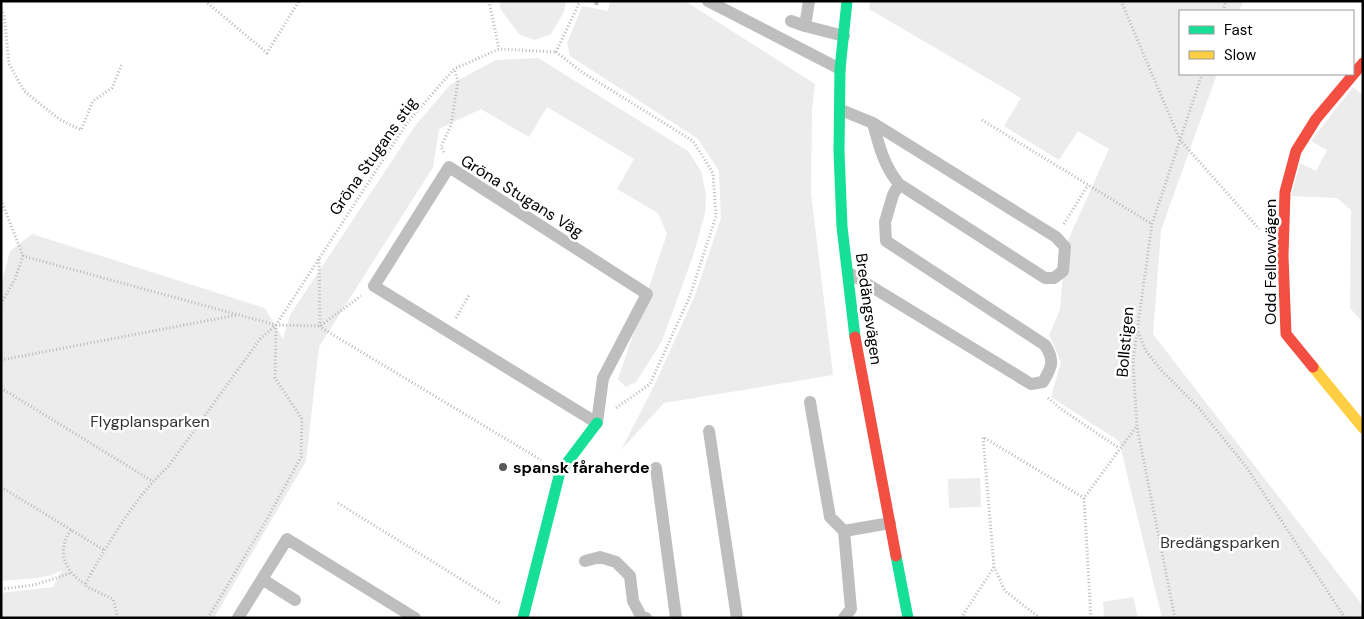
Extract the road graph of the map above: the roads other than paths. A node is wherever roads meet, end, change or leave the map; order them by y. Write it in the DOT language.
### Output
graph roads {
  1 [pos="708,1"];
  2 [pos="809,1"];
  3 [pos="847,1"];
  4 [pos="790,21"];
  5 [pos="805,26"];
  6 [pos="844,36"];
  7 [pos="1363,63"];
  8 [pos="840,69"];
  9 [pos="1354,74"];
  10 [pos="1353,75"];
  11 [pos="840,110"];
  12 [pos="872,124"];
  13 [pos="899,184"];
  14 [pos="847,271"];
  15 [pos="810,402"];
  16 [pos="597,422"];
  17 [pos="1363,428"];
  18 [pos="709,431"];
  19 [pos="656,468"];
  20 [pos="890,523"];
  21 [pos="844,531"];
  22 [pos="585,560"];
  23 [pos="262,579"];
  24 [pos="295,600"];
  25 [pos="238,618"];
  26 [pos="414,618"];
  27 [pos="524,618"];
  28 [pos="646,618"];
  29 [pos="676,618"];
  30 [pos="737,618"];
  31 [pos="844,618"];
  32 [pos="908,618"];
  1 -- 8 [label="lane"];
  2 -- 5 [label="lane"];
  3 -- 6 [label="street, Bredängsvägen"];
  4 -- 5 [label="lane"];
  5 -- 6 [label="lane"];
  6 -- 8 [label="street, Bredängsvägen"];
  7 -- 9 [label="street, Odd Fellowvägen"];
  8 -- 11 [label="street, Bredängsvägen"];
  10 -- 17 [label="street, Odd Fellowvägen"];
  11 -- 12 [label="lane"];
  11 -- 14 [label="street, Bredängsvägen"];
  12 -- 13 [label="lane"];
  12 -- 13 [label="lane"];
  13 -- 14 [label="lane"];
  14 -- 20 [label="street, Bredängsvägen"];
  15 -- 21 [label="lane"];
  16 -- 16 [label="lane, Gröna Stugans Väg"];
  16 -- 27 [label="street, Gröna Stugans Väg"];
  18 -- 30 [label="lane"];
  19 -- 29 [label="lane"];
  20 -- 21 [label="lane"];
  20 -- 32 [label="street, Bredängsvägen"];
  21 -- 31 [label="lane"];
  22 -- 28 [label="lane"];
  23 -- 24 [label="lane"];
  23 -- 25 [label="lane"];
  23 -- 26 [label="lane"];
}
